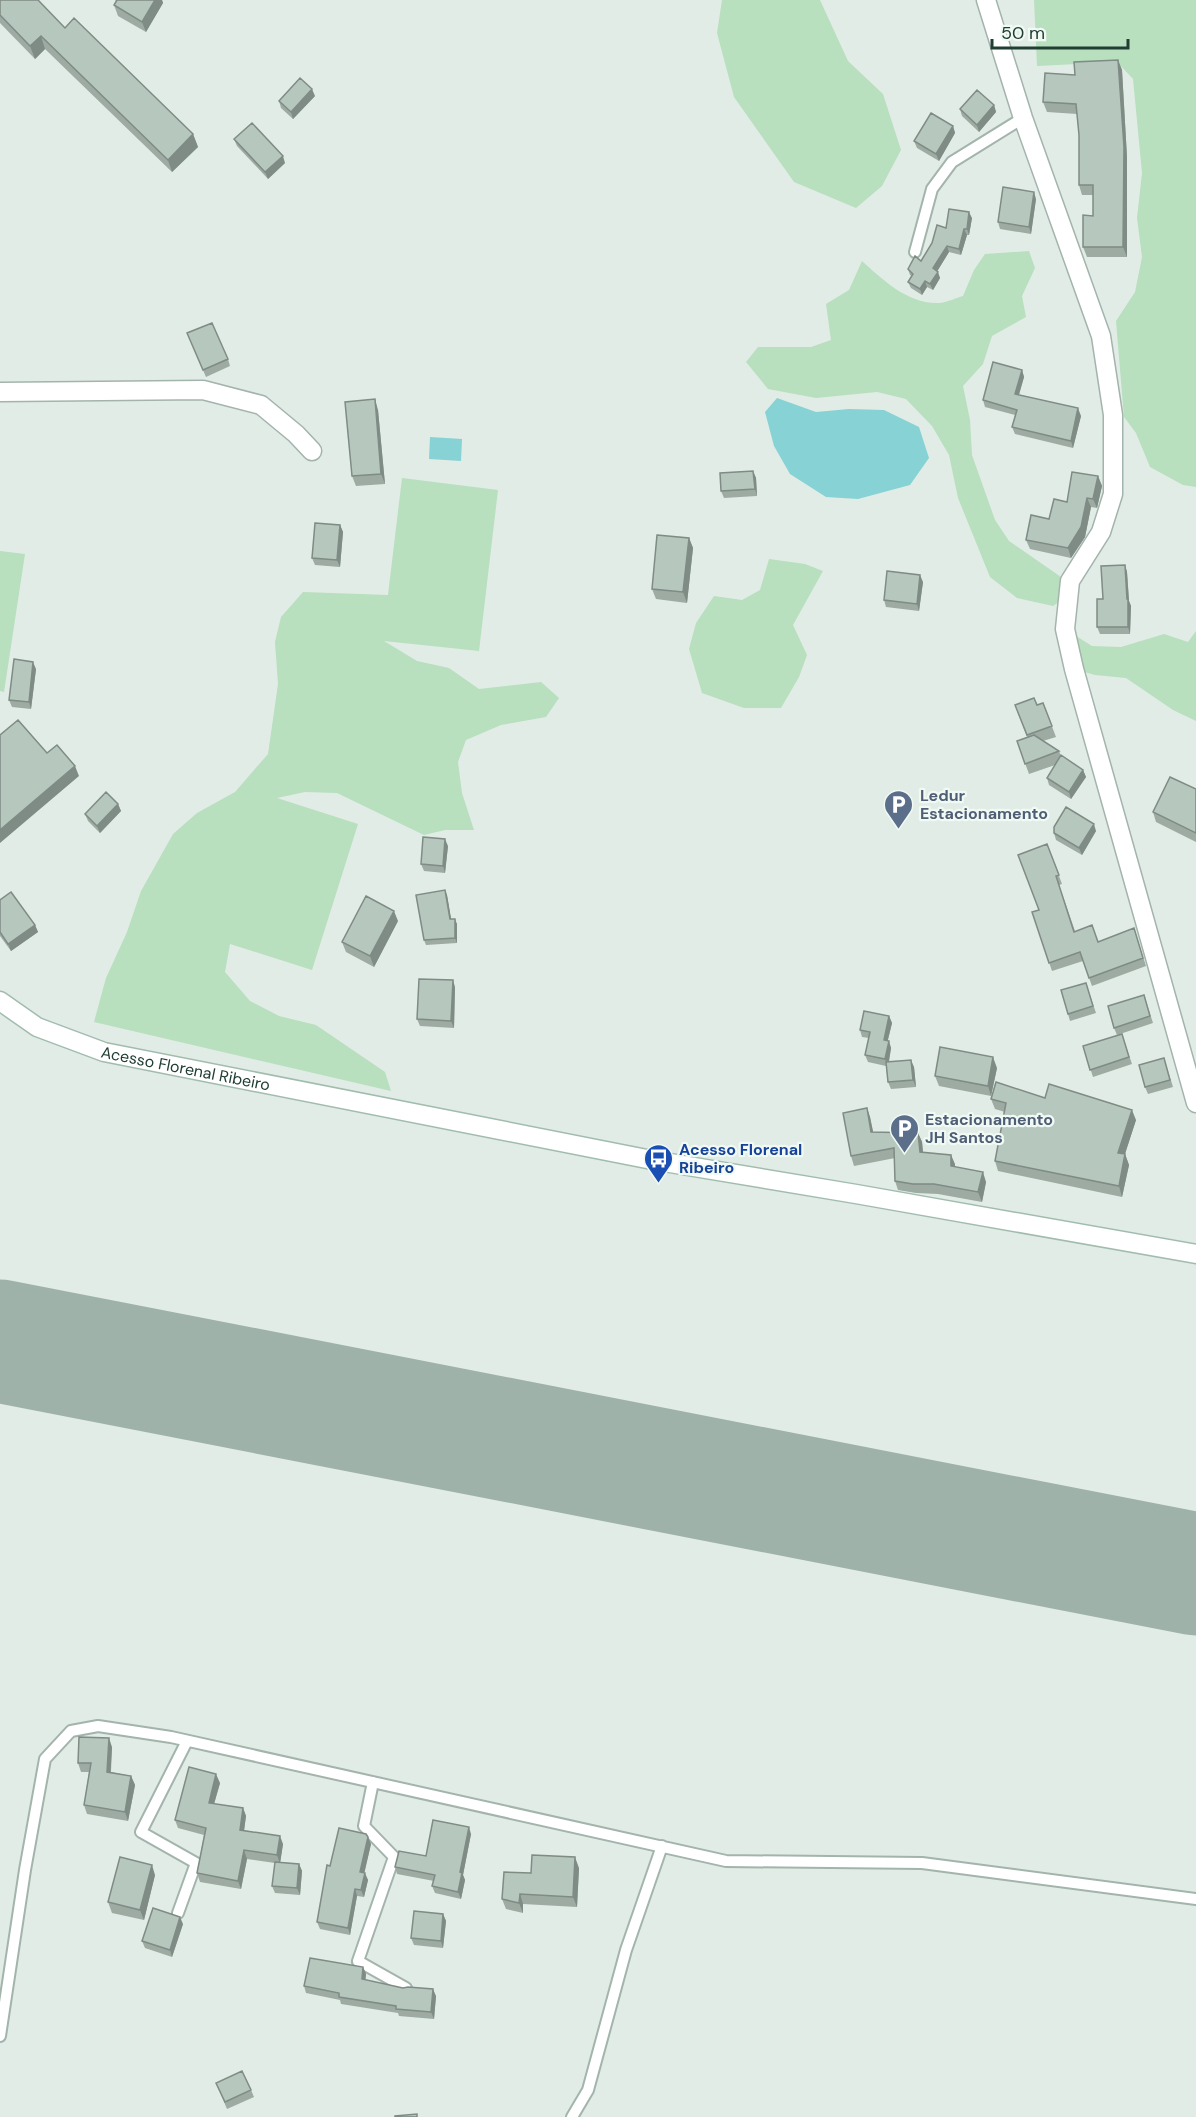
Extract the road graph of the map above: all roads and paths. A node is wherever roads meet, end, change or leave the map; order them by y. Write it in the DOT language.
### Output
graph roads {
  1 [pos="986,0"];
  2 [pos="1023,118"];
  3 [pos="915,252"];
  4 [pos="0,392"];
  5 [pos="312,451"];
  6 [pos="0,1000"];
  7 [pos="1196,1103"];
  8 [pos="1196,1254"];
  9 [pos="187,1741"];
  10 [pos="373,1782"];
  11 [pos="663,1846"];
  12 [pos="1196,1899"];
  13 [pos="178,1913"];
  14 [pos="406,1988"];
  15 [pos="0,2036"];
  16 [pos="572,2117"];
  1 -- 2 [label="street"];
  2 -- 3 [label="lane"];
  2 -- 7 [label="street"];
  4 -- 5 [label="street"];
  6 -- 8 [label="street, Acesso Florenal Ribeiro"];
  9 -- 10 [label="lane"];
  9 -- 13 [label="lane"];
  9 -- 15 [label="lane"];
  10 -- 11 [label="lane"];
  10 -- 14 [label="lane"];
  11 -- 12 [label="lane"];
  11 -- 16 [label="lane"];
}
